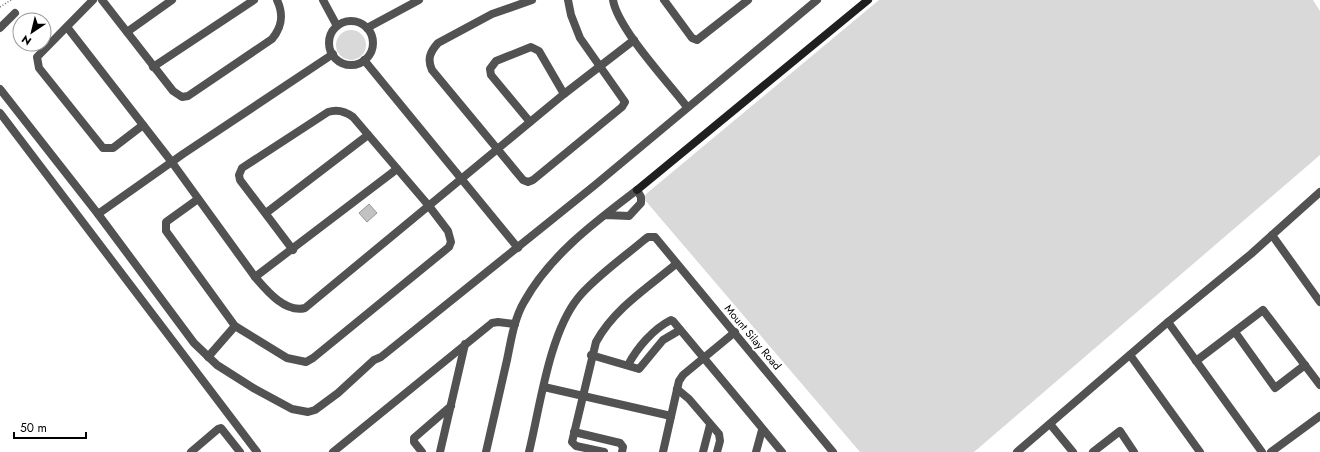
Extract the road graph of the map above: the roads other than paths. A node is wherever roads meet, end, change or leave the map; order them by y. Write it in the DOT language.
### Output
graph roads {
  1 [pos="93,0"];
  2 [pos="102,0"];
  3 [pos="172,0"];
  4 [pos="254,0"];
  5 [pos="277,0"];
  6 [pos="323,0"];
  7 [pos="419,0"];
  8 [pos="532,0"];
  9 [pos="568,0"];
  10 [pos="613,0"];
  11 [pos="664,0"];
  12 [pos="748,0"];
  13 [pos="817,0"];
  14 [pos="868,0"];
  15 [pos="12,16"];
  16 [pos="337,26"];
  17 [pos="67,27"];
  18 [pos="0,28"];
  19 [pos="367,28"];
  20 [pos="127,32"];
  21 [pos="634,40"];
  22 [pos="333,54"];
  23 [pos="364,60"];
  24 [pos="153,67"];
  25 [pos="599,67"];
  26 [pos="0,89"];
  27 [pos="564,94"];
  28 [pos="687,107"];
  29 [pos="0,113"];
  30 [pos="530,122"];
  31 [pos="143,125"];
  32 [pos="368,135"];
  33 [pos="498,150"];
  34 [pos="171,161"];
  35 [pos="397,170"];
  36 [pos="463,178"];
  37 [pos="637,190"];
  38 [pos="1320,192"];
  39 [pos="198,199"];
  40 [pos="430,206"];
  41 [pos="266,213"];
  42 [pos="98,214"];
  43 [pos="606,215"];
  44 [pos="1272,235"];
  45 [pos="518,248"];
  46 [pos="293,250"];
  47 [pos="676,264"];
  48 [pos="255,277"];
  49 [pos="1320,302"];
  50 [pos="1168,322"];
  51 [pos="515,324"];
  52 [pos="235,326"];
  53 [pos="680,330"];
  54 [pos="734,332"];
  55 [pos="1235,332"];
  56 [pos="465,344"];
  57 [pos="592,355"];
  58 [pos="1130,355"];
  59 [pos="208,357"];
  60 [pos="704,358"];
  61 [pos="1196,361"];
  62 [pos="628,365"];
  63 [pos="1305,365"];
  64 [pos="1320,385"];
  65 [pos="544,387"];
  66 [pos="677,389"];
  67 [pos="581,395"];
  68 [pos="451,406"];
  69 [pos="671,416"];
  70 [pos="1320,416"];
  71 [pos="1050,424"];
  72 [pos="710,425"];
  73 [pos="762,430"];
  74 [pos="574,432"];
  75 [pos="192,451"];
  76 [pos="240,452"];
  77 [pos="257,452"];
  78 [pos="333,452"];
  79 [pos="422,452"];
  80 [pos="440,452"];
  81 [pos="486,452"];
  82 [pos="529,452"];
  83 [pos="604,452"];
  84 [pos="622,452"];
  85 [pos="663,452"];
  86 [pos="703,452"];
  87 [pos="717,452"];
  88 [pos="756,452"];
  89 [pos="782,452"];
  90 [pos="833,452"];
  91 [pos="1017,452"];
  92 [pos="1073,452"];
  93 [pos="1093,452"];
  94 [pos="1134,452"];
  95 [pos="1200,452"];
  96 [pos="1262,452"];
  97 [pos="1271,452"];
  1 -- 17 [label="street"];
  2 -- 20 [label="street"];
  3 -- 20 [label="street"];
  4 -- 24 [label="street"];
  5 -- 24 [label="street"];
  6 -- 16 [label="street"];
  7 -- 19 [label="street"];
  8 -- 33 [label="street"];
  9 -- 25 [label="street"];
  10 -- 21 [label="street"];
  11 -- 12 [label="street"];
  13 -- 28 [label="street"];
  14 -- 37 [label="street"];
  15 -- 18 [label="street"];
  16 -- 19 [label="street"];
  16 -- 22 [label="street"];
  17 -- 31 [label="street"];
  17 -- 31 [label="street"];
  19 -- 23 [label="street"];
  20 -- 24 [label="street"];
  21 -- 25 [label="street"];
  21 -- 28 [label="street"];
  22 -- 23 [label="street"];
  22 -- 34 [label="street"];
  23 -- 36 [label="street"];
  25 -- 27 [label="street"];
  25 -- 33 [label="street"];
  26 -- 42 [label="street"];
  27 -- 30 [label="street"];
  27 -- 30 [label="street"];
  28 -- 45 [label="street"];
  29 -- 77 [label="street"];
  30 -- 33 [label="street"];
  31 -- 34 [label="street"];
  32 -- 35 [label="street"];
  32 -- 41 [label="street"];
  32 -- 41 [label="street"];
  33 -- 36 [label="street"];
  34 -- 39 [label="street"];
  34 -- 42 [label="street"];
  35 -- 40 [label="street"];
  35 -- 46 [label="street"];
  36 -- 40 [label="street"];
  36 -- 45 [label="street"];
  37 -- 43 [label="street"];
  37 -- 43 [label="street"];
  38 -- 44 [label="street"];
  39 -- 48 [label="street"];
  39 -- 52 [label="street"];
  40 -- 48 [label="street"];
  40 -- 52 [label="street"];
  41 -- 46 [label="street"];
  42 -- 59 [label="street"];
  43 -- 51 [label="street"];
  44 -- 49 [label="street"];
  44 -- 50 [label="street"];
  45 -- 59 [label="street"];
  46 -- 48 [label="street"];
  47 -- 54 [label="street, Mount Silay Road"];
  47 -- 57 [label="street"];
  47 -- 65 [label="street, Mount Silay Road"];
  50 -- 58 [label="street"];
  50 -- 61 [label="street"];
  51 -- 56 [label="street"];
  51 -- 81 [label="street"];
  52 -- 59 [label="street"];
  53 -- 60 [label="street"];
  53 -- 62 [label="street"];
  53 -- 62 [label="street"];
  54 -- 60 [label="street"];
  54 -- 90 [label="street, Mount Silay Road"];
  55 -- 61 [label="street"];
  55 -- 63 [label="street"];
  55 -- 63 [label="street"];
  56 -- 68 [label="street"];
  56 -- 78 [label="street"];
  57 -- 62 [label="street"];
  57 -- 67 [label="street"];
  58 -- 71 [label="street"];
  58 -- 95 [label="street"];
  60 -- 66 [label="street"];
  60 -- 73 [label="street"];
  61 -- 96 [label="street"];
  63 -- 64 [label="street"];
  65 -- 67 [label="street"];
  65 -- 82 [label="street"];
  66 -- 69 [label="street"];
  66 -- 72 [label="street"];
  67 -- 69 [label="street"];
  67 -- 74 [label="street"];
  68 -- 79 [label="street"];
  68 -- 80 [label="street"];
  69 -- 85 [label="street"];
  70 -- 97 [label="street"];
  71 -- 91 [label="street"];
  71 -- 92 [label="street"];
  72 -- 86 [label="street"];
  72 -- 87 [label="street"];
  73 -- 88 [label="street"];
  73 -- 89 [label="street"];
  74 -- 83 [label="street"];
  74 -- 84 [label="street"];
  75 -- 76 [label="street"];
  93 -- 94 [label="street"];
}
